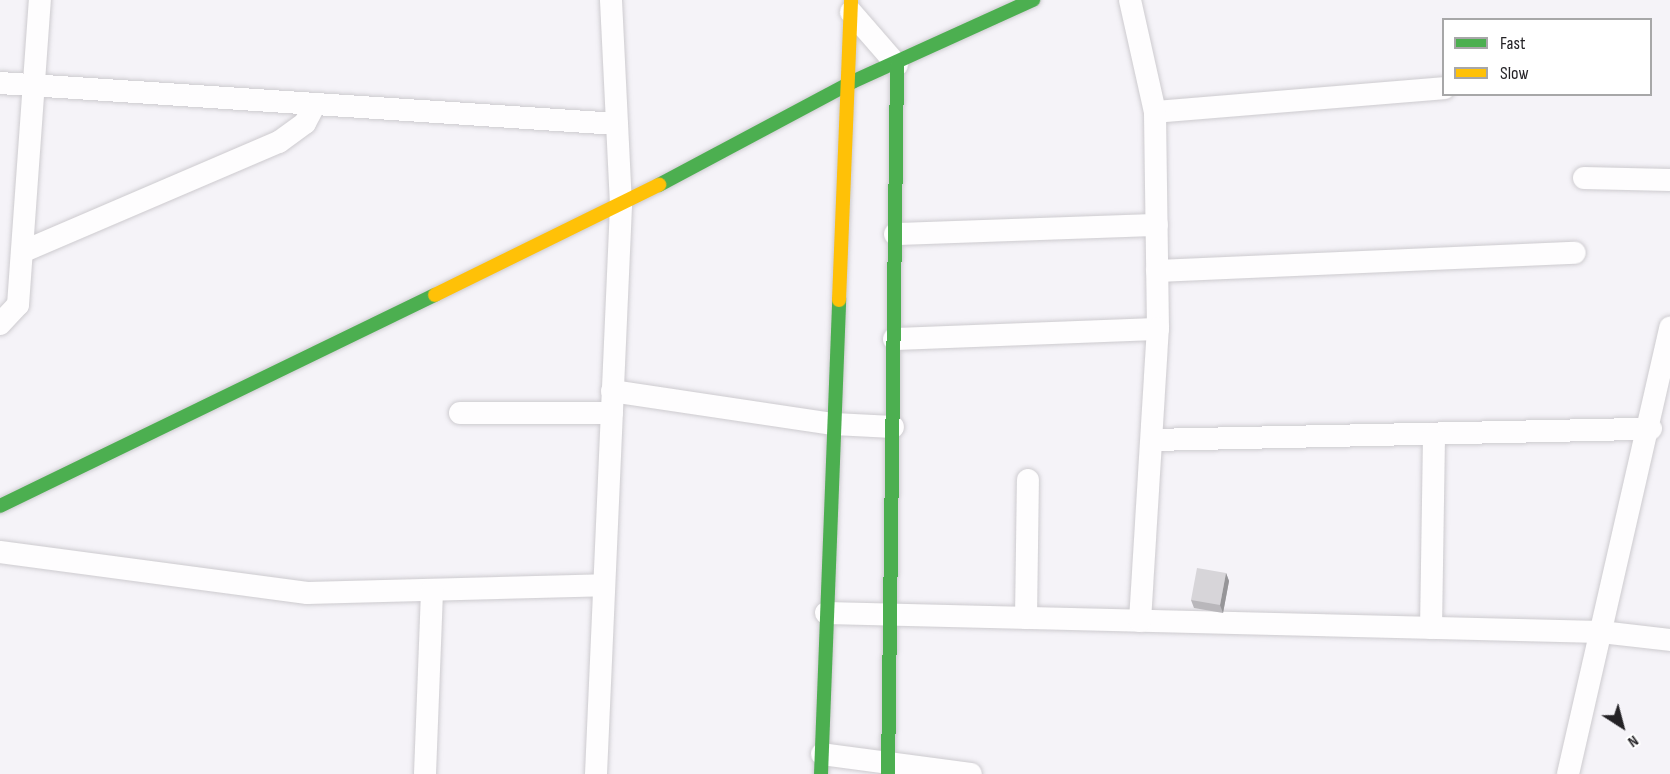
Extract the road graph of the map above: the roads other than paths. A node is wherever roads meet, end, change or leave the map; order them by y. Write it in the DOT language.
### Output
graph roads {
  1 [pos="40,0"];
  2 [pos="611,0"];
  3 [pos="1033,0"];
  4 [pos="1130,0"];
  5 [pos="851,6"];
  6 [pos="897,65"];
  7 [pos="852,82"];
  8 [pos="0,83"];
  9 [pos="33,85"];
  10 [pos="1442,88"];
  11 [pos="315,104"];
  12 [pos="1155,112"];
  13 [pos="617,124"];
  14 [pos="1584,178"];
  15 [pos="1670,180"];
  16 [pos="621,205"];
  17 [pos="1157,225"];
  18 [pos="895,234"];
  19 [pos="22,252"];
  20 [pos="1575,253"];
  21 [pos="1157,271"];
  22 [pos="0,324"];
  23 [pos="1670,327"];
  24 [pos="1158,329"];
  25 [pos="894,339"];
  26 [pos="1668,351"];
  27 [pos="612,402"];
  28 [pos="460,413"];
  29 [pos="834,424"];
  30 [pos="893,427"];
  31 [pos="1651,429"];
  32 [pos="1434,434"];
  33 [pos="1152,440"];
  34 [pos="1028,480"];
  35 [pos="0,506"];
  36 [pos="0,552"];
  37 [pos="604,585"];
  38 [pos="432,590"];
  39 [pos="826,613"];
  40 [pos="892,615"];
  41 [pos="1026,618"];
  42 [pos="1140,621"];
  43 [pos="1431,628"];
  44 [pos="1601,632"];
  45 [pos="1670,640"];
  46 [pos="821,764"];
  47 [pos="888,768"];
  48 [pos="425,774"];
  49 [pos="596,774"];
  50 [pos="971,774"];
  51 [pos="1568,774"];
  1 -- 9 [label="street"];
  2 -- 13 [label="street"];
  3 -- 6 [label="street"];
  4 -- 12 [label="street"];
  5 -- 6 [label="street"];
  5 -- 7 [label="street"];
  6 -- 7 [label="street"];
  6 -- 18 [label="street"];
  7 -- 16 [label="street"];
  7 -- 29 [label="street"];
  8 -- 9 [label="street"];
  9 -- 11 [label="street"];
  9 -- 19 [label="street"];
  10 -- 12 [label="street"];
  11 -- 13 [label="street"];
  11 -- 19 [label="street"];
  12 -- 17 [label="street"];
  13 -- 16 [label="street"];
  14 -- 15 [label="street"];
  16 -- 27 [label="street"];
  16 -- 35 [label="street"];
  17 -- 18 [label="street"];
  17 -- 21 [label="street"];
  18 -- 25 [label="street"];
  19 -- 22 [label="street"];
  20 -- 21 [label="street"];
  21 -- 24 [label="street"];
  23 -- 26 [label="street"];
  24 -- 25 [label="street"];
  24 -- 33 [label="street"];
  25 -- 30 [label="street"];
  26 -- 31 [label="street"];
  27 -- 28 [label="street"];
  27 -- 29 [label="street"];
  27 -- 37 [label="street"];
  29 -- 30 [label="street"];
  29 -- 39 [label="street"];
  30 -- 40 [label="street"];
  31 -- 32 [label="street"];
  31 -- 44 [label="street"];
  32 -- 33 [label="street"];
  32 -- 43 [label="street"];
  33 -- 42 [label="street"];
  34 -- 41 [label="street"];
  36 -- 38 [label="street"];
  37 -- 38 [label="street"];
  37 -- 49 [label="street"];
  38 -- 48 [label="street"];
  39 -- 40 [label="street"];
  39 -- 46 [label="street"];
  40 -- 41 [label="street"];
  40 -- 47 [label="street"];
  41 -- 42 [label="street"];
  42 -- 43 [label="street"];
  43 -- 44 [label="street"];
  44 -- 45 [label="street"];
  44 -- 51 [label="street"];
  46 -- 47 [label="street"];
  47 -- 50 [label="street"];
}
